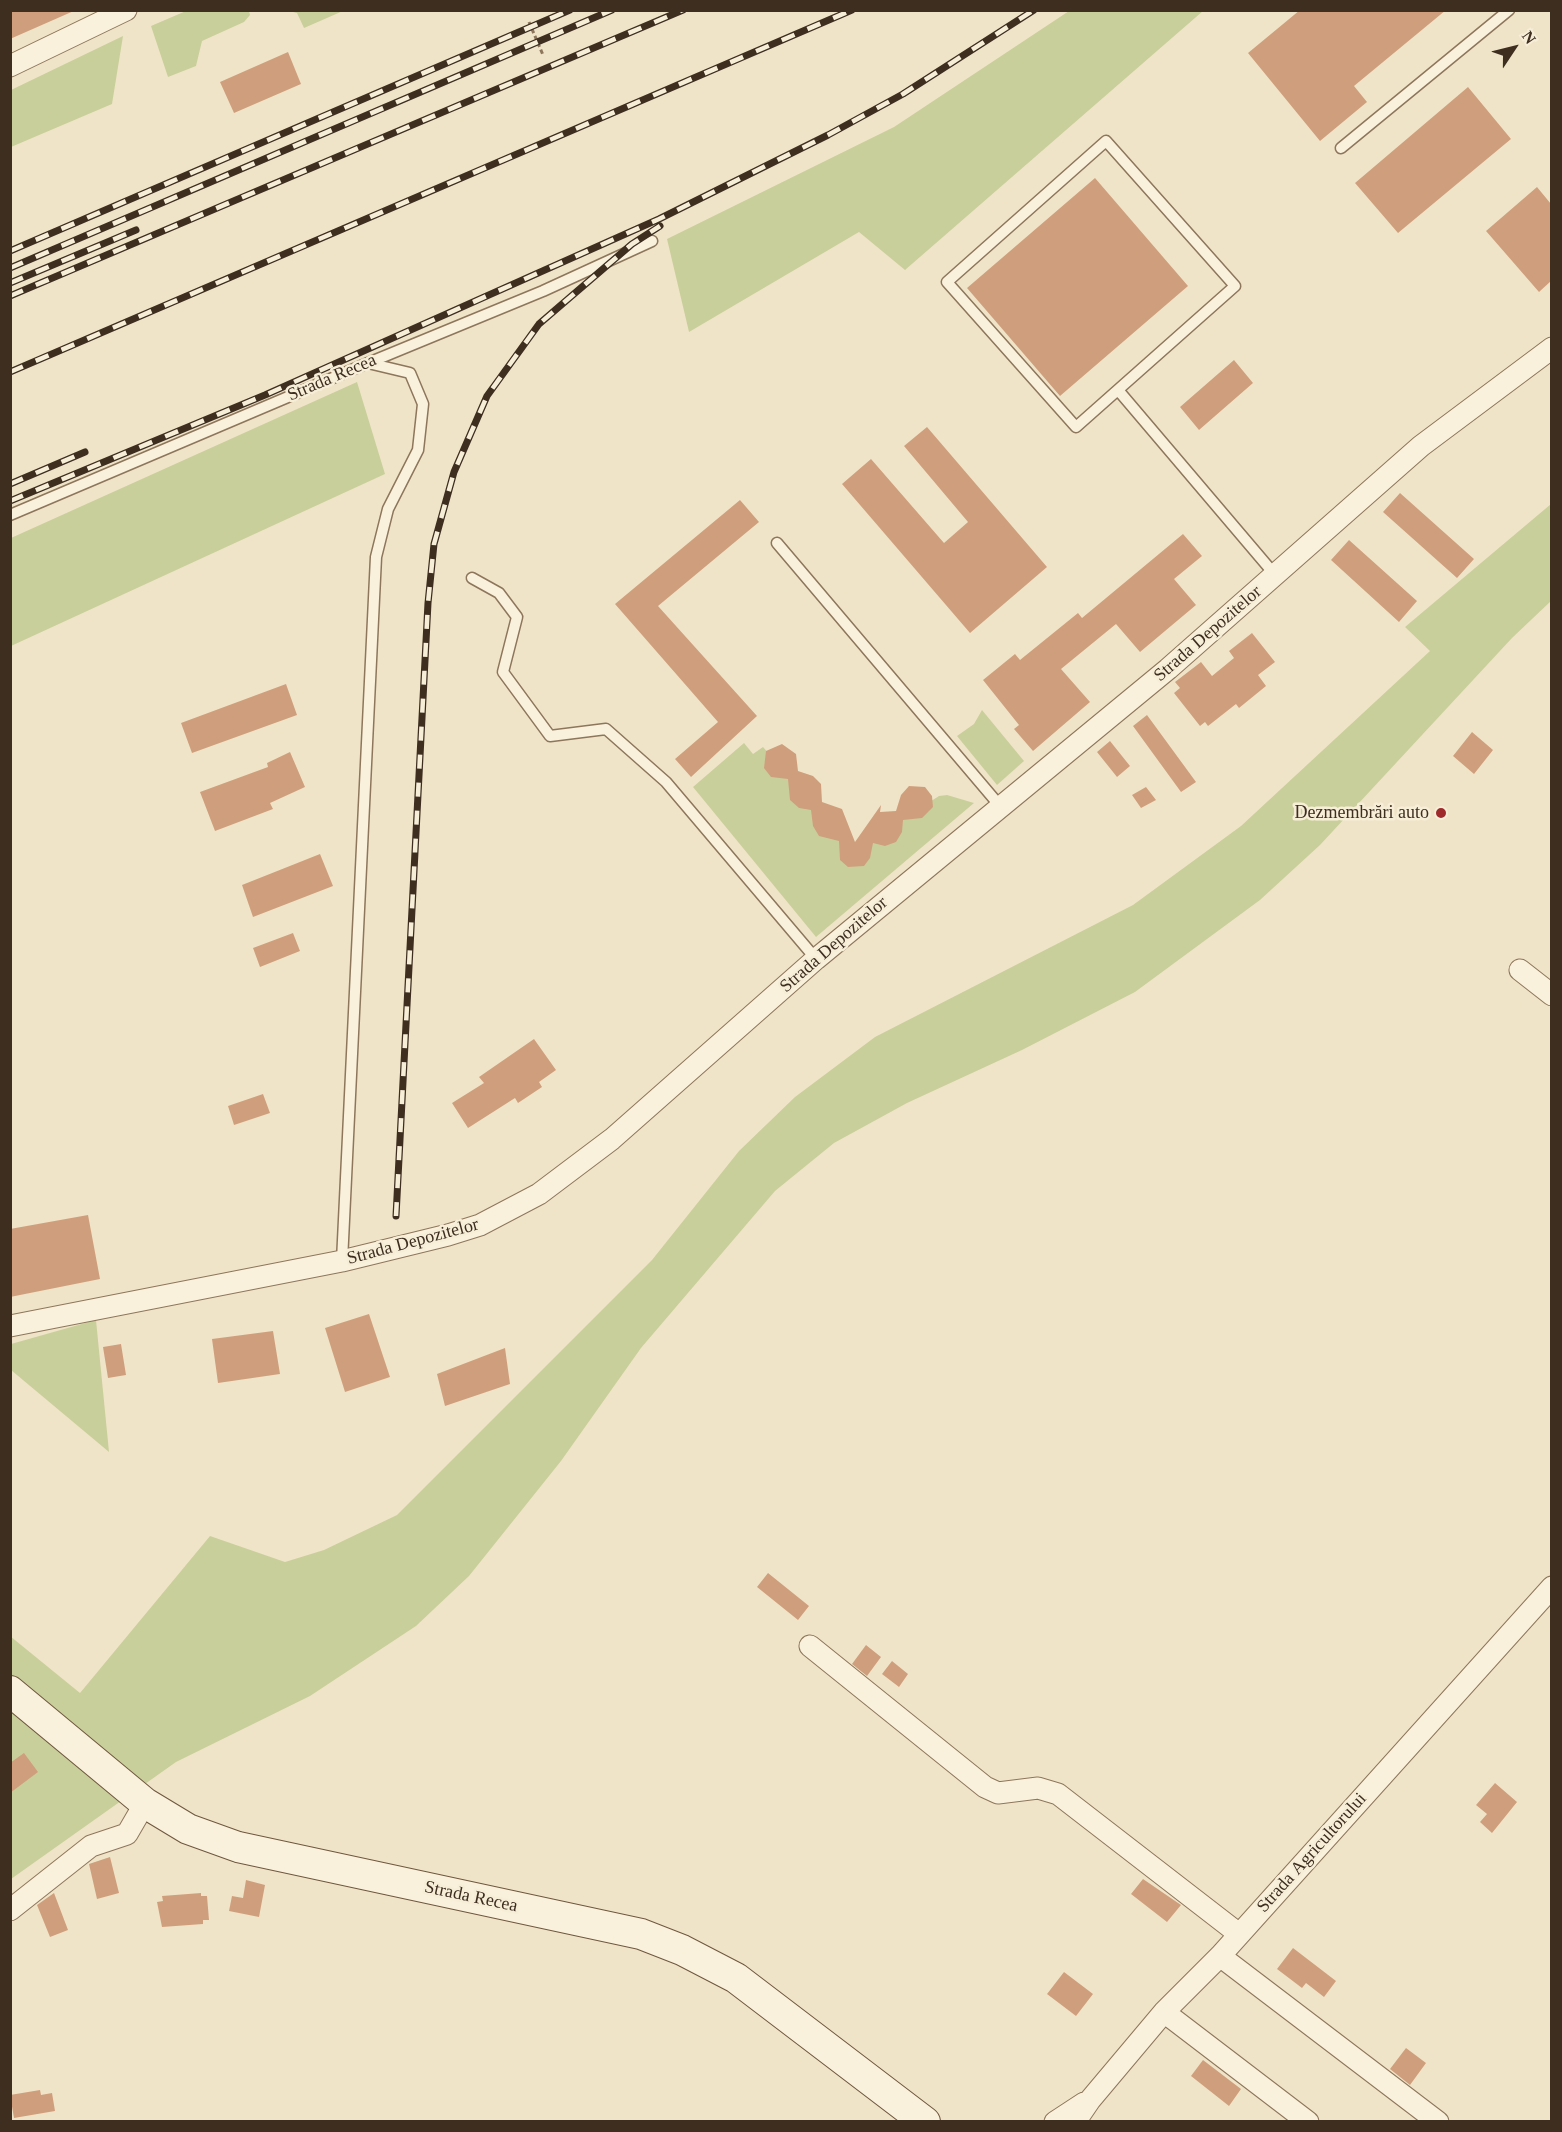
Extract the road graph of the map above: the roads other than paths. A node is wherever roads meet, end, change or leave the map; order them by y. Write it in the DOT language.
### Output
graph roads {
  1 [pos="126,10"];
  2 [pos="1509,10"];
  3 [pos="10,66"];
  4 [pos="1341,148"];
  5 [pos="652,241"];
  6 [pos="1551,348"];
  7 [pos="368,363"];
  8 [pos="1118,390"];
  9 [pos="10,515"];
  10 [pos="777,543"];
  11 [pos="1276,576"];
  12 [pos="472,578"];
  13 [pos="1000,806"];
  14 [pos="816,959"];
  15 [pos="1520,970"];
  16 [pos="1551,995"];
  17 [pos="342,1261"];
  18 [pos="10,1326"];
  19 [pos="1551,1587"];
  20 [pos="810,1646"];
  21 [pos="10,1691"];
  22 [pos="146,1803"];
  23 [pos="10,1910"];
  24 [pos="1239,1934"];
  25 [pos="1220,1956"];
  26 [pos="1164,2012"];
  27 [pos="1090,2100"];
  28 [pos="925,2121"];
  29 [pos="1055,2121"];
  30 [pos="1075,2121"];
  31 [pos="1308,2121"];
  32 [pos="1438,2121"];
  1 -- 3 [label="street"];
  2 -- 4 [label="lane"];
  5 -- 7 [label="lane, Strada Recea"];
  6 -- 11 [label="street, Strada Depozitelor"];
  7 -- 9 [label="lane, Strada Recea"];
  7 -- 17 [label="lane"];
  8 -- 8 [label="lane"];
  8 -- 11 [label="lane"];
  10 -- 13 [label="lane"];
  11 -- 13 [label="street, Strada Depozitelor"];
  12 -- 14 [label="lane"];
  13 -- 14 [label="street, Strada Depozitelor"];
  14 -- 17 [label="street, Strada Depozitelor"];
  15 -- 16 [label="street"];
  17 -- 18 [label="street, Strada Depozitelor"];
  19 -- 24 [label="street, Strada Agricultorului"];
  20 -- 24 [label="street"];
  21 -- 22 [label="main road, Strada Recea"];
  22 -- 23 [label="street"];
  22 -- 28 [label="main road, Strada Recea"];
  24 -- 25 [label="street, Strada Agricultorului"];
  25 -- 26 [label="street, Strada Agricultorului"];
  25 -- 32 [label="street"];
  26 -- 27 [label="street, Strada Agricultorului"];
  26 -- 31 [label="street"];
  27 -- 29 [label="street"];
  27 -- 30 [label="street, Strada Agricultorului"];
}
